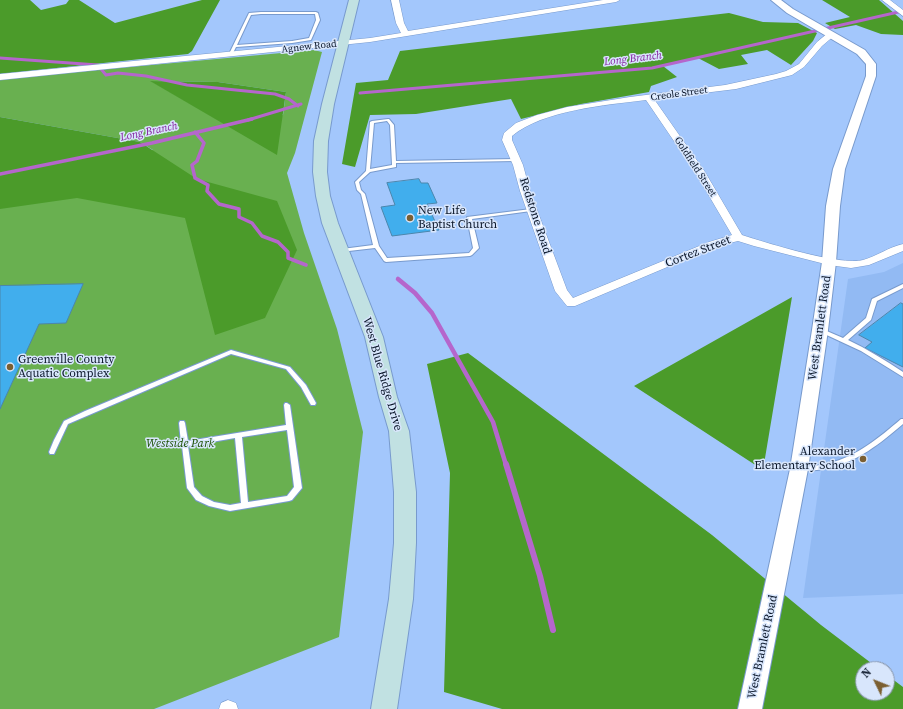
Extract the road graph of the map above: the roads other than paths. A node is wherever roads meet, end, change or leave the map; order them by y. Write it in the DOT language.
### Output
graph roads {
  1 [pos="354,0"];
  2 [pos="395,0"];
  3 [pos="616,0"];
  4 [pos="775,0"];
  5 [pos="886,0"];
  6 [pos="903,14"];
  7 [pos="824,31"];
  8 [pos="406,35"];
  9 [pos="343,43"];
  10 [pos="235,46"];
  11 [pos="231,54"];
  12 [pos="0,77"];
  13 [pos="649,98"];
  14 [pos="513,128"];
  15 [pos="516,160"];
  16 [pos="394,162"];
  17 [pos="368,171"];
  18 [pos="531,210"];
  19 [pos="738,237"];
  20 [pos="376,246"];
  21 [pos="903,247"];
  22 [pos="341,251"];
  23 [pos="829,262"];
  24 [pos="903,286"];
  25 [pos="571,303"];
  26 [pos="820,330"];
  27 [pos="844,340"];
  28 [pos="903,375"];
  29 [pos="313,403"];
  30 [pos="287,405"];
  31 [pos="903,421"];
  32 [pos="182,423"];
  33 [pos="290,427"];
  34 [pos="238,435"];
  35 [pos="184,444"];
  36 [pos="52,452"];
  37 [pos="799,469"];
  38 [pos="244,506"];
  39 [pos="384,709"];
  40 [pos="750,709"];
  1 -- 9 [label="main road, West Blue Ridge Drive"];
  2 -- 8 [label="street"];
  3 -- 8 [label="street, Agnew Road"];
  4 -- 7 [label="street, West Bramlett Road"];
  5 -- 6 [label="street"];
  7 -- 13 [label="street, Creole Street"];
  7 -- 23 [label="street, West Bramlett Road"];
  8 -- 9 [label="street, Agnew Road"];
  9 -- 11 [label="street, Agnew Road"];
  9 -- 22 [label="main road, West Blue Ridge Drive"];
  10 -- 10 [label="lane"];
  10 -- 11 [label="lane"];
  11 -- 12 [label="street, Agnew Road"];
  13 -- 14 [label="street, Creole Street"];
  13 -- 19 [label="street, Goldfield Street"];
  14 -- 15 [label="street, Redstone Road"];
  15 -- 16 [label="lane"];
  15 -- 18 [label="street, Redstone Road"];
  16 -- 17 [label="lane"];
  16 -- 17 [label="lane"];
  17 -- 20 [label="lane"];
  18 -- 20 [label="lane"];
  18 -- 25 [label="street, Redstone Road"];
  19 -- 23 [label="street, Cortez Street"];
  19 -- 25 [label="street, Cortez Street"];
  20 -- 22 [label="lane"];
  21 -- 23 [label="street, Cortez Street"];
  22 -- 39 [label="main road, West Blue Ridge Drive"];
  23 -- 26 [label="street, West Bramlett Road"];
  24 -- 27 [label="lane"];
  26 -- 27 [label="lane"];
  26 -- 37 [label="street, West Bramlett Road"];
  27 -- 28 [label="lane"];
  29 -- 36 [label="lane"];
  30 -- 33 [label="lane"];
  31 -- 37 [label="lane"];
  32 -- 35 [label="lane"];
  33 -- 34 [label="lane"];
  33 -- 38 [label="lane"];
  34 -- 35 [label="lane"];
  34 -- 38 [label="lane"];
  35 -- 38 [label="lane"];
  37 -- 40 [label="street, West Bramlett Road"];
}
